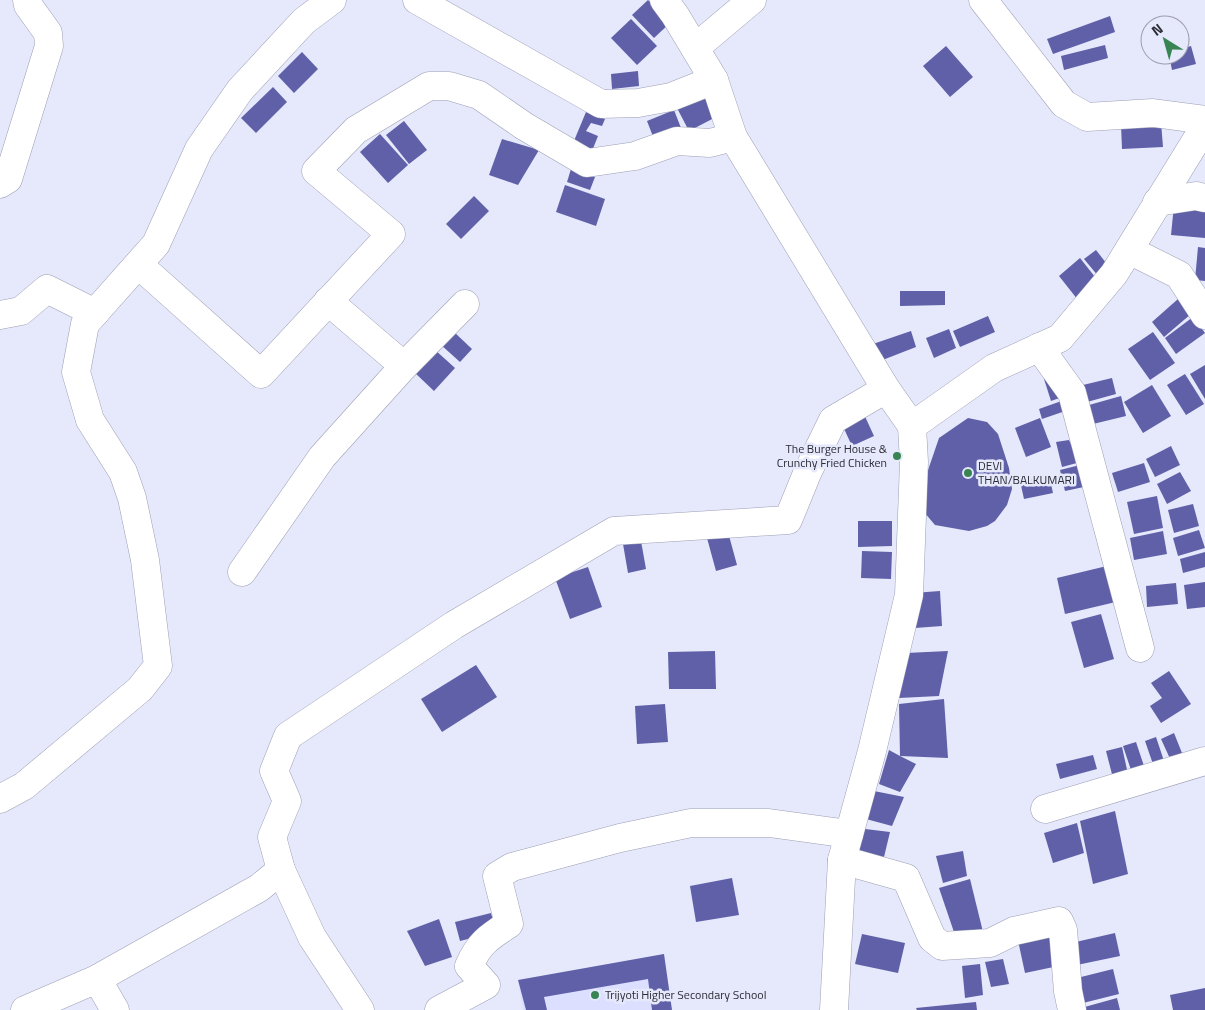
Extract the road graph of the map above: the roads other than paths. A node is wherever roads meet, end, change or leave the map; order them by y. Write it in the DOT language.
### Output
graph roads {
  1 [pos="27,0"];
  2 [pos="332,0"];
  3 [pos="417,0"];
  4 [pos="664,0"];
  5 [pos="752,0"];
  6 [pos="983,0"];
  7 [pos="695,48"];
  8 [pos="714,80"];
  9 [pos="1205,120"];
  10 [pos="1205,126"];
  11 [pos="733,137"];
  12 [pos="0,184"];
  13 [pos="1205,198"];
  14 [pos="1157,202"];
  15 [pos="1129,250"];
  16 [pos="139,265"];
  17 [pos="328,302"];
  18 [pos="465,304"];
  19 [pos="95,313"];
  20 [pos="1205,315"];
  21 [pos="0,316"];
  22 [pos="1039,347"];
  23 [pos="404,366"];
  24 [pos="886,389"];
  25 [pos="912,426"];
  26 [pos="242,572"];
  27 [pos="1140,648"];
  28 [pos="1205,761"];
  29 [pos="0,799"];
  30 [pos="1045,809"];
  31 [pos="849,834"];
  32 [pos="842,860"];
  33 [pos="281,870"];
  34 [pos="96,979"];
  35 [pos="25,1010"];
  36 [pos="116,1010"];
  37 [pos="360,1010"];
  38 [pos="439,1010"];
  39 [pos="834,1010"];
  40 [pos="1072,1010"];
  1 -- 12 [label="street"];
  2 -- 16 [label="street"];
  3 -- 8 [label="street"];
  4 -- 7 [label="street"];
  5 -- 7 [label="street"];
  6 -- 9 [label="street"];
  7 -- 8 [label="street"];
  8 -- 11 [label="street"];
  10 -- 14 [label="street"];
  11 -- 17 [label="street"];
  11 -- 24 [label="street"];
  13 -- 14 [label="street"];
  14 -- 15 [label="street"];
  15 -- 20 [label="street"];
  15 -- 22 [label="street"];
  16 -- 17 [label="street"];
  16 -- 19 [label="street"];
  17 -- 23 [label="street"];
  18 -- 23 [label="street"];
  19 -- 21 [label="street"];
  19 -- 29 [label="street"];
  22 -- 25 [label="street"];
  22 -- 27 [label="street"];
  23 -- 26 [label="street"];
  24 -- 25 [label="street"];
  24 -- 33 [label="street"];
  25 -- 31 [label="street"];
  28 -- 30 [label="street"];
  31 -- 32 [label="street"];
  31 -- 38 [label="street"];
  32 -- 39 [label="street"];
  32 -- 40 [label="street"];
  33 -- 34 [label="street"];
  33 -- 37 [label="street"];
  34 -- 35 [label="street"];
  34 -- 36 [label="street"];
}
